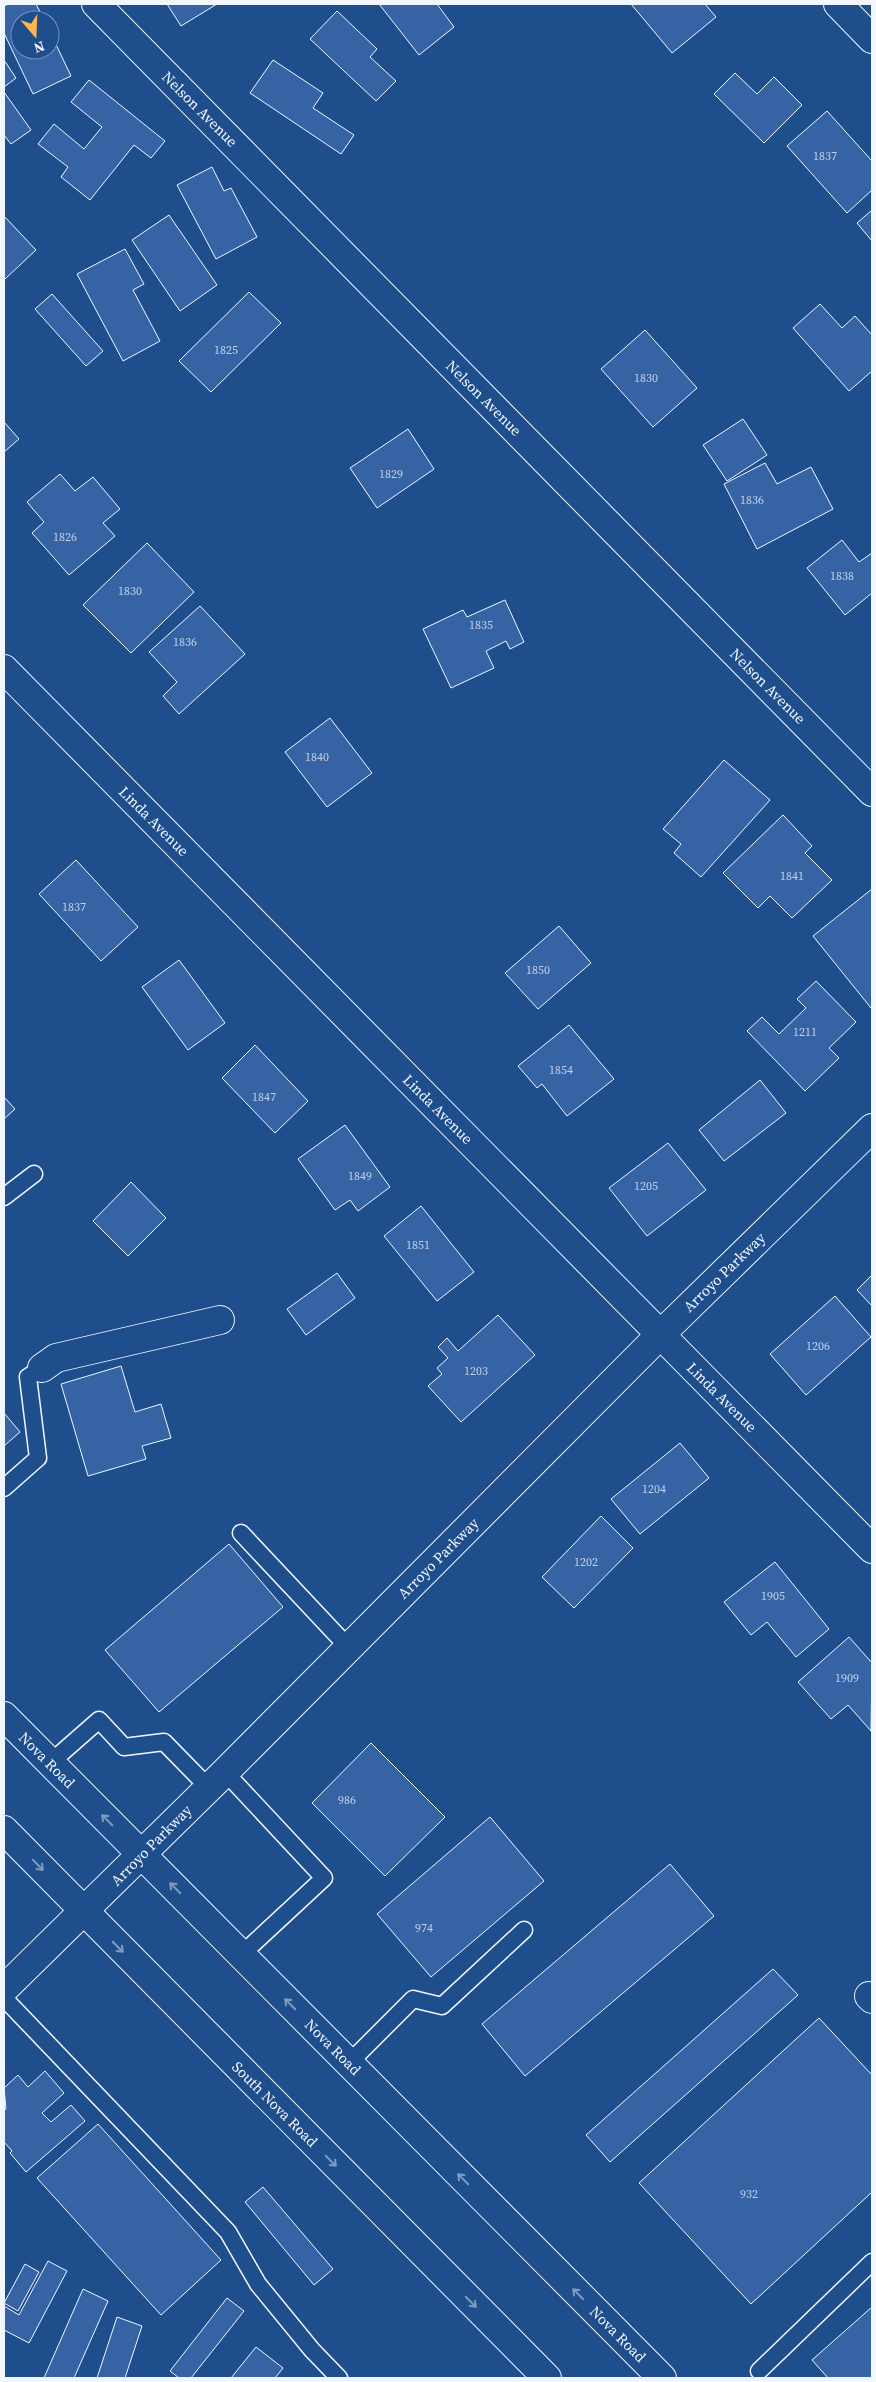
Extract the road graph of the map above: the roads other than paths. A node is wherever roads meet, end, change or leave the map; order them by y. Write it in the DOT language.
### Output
graph roads {
  1 [pos="96,4"];
  2 [pos="838,4"];
  3 [pos="872,39"];
  4 [pos="4,669"];
  5 [pos="872,792"];
  6 [pos="872,1128"];
  7 [pos="34,1174"];
  8 [pos="4,1198"];
  9 [pos="220,1320"];
  10 [pos="660,1334"];
  11 [pos="42,1368"];
  12 [pos="4,1488"];
  13 [pos="241,1533"];
  14 [pos="872,1549"];
  15 [pos="349,1648"];
  16 [pos="4,1716"];
  17 [pos="50,1763"];
  18 [pos="217,1780"];
  19 [pos="4,1830"];
  20 [pos="142,1855"];
  21 [pos="84,1912"];
  22 [pos="524,1930"];
  23 [pos="241,1955"];
  24 [pos="4,1989"];
  25 [pos="4,1998"];
  26 [pos="349,2063"];
  27 [pos="872,2262"];
  28 [pos="759,2376"];
  29 [pos="339,2378"];
  30 [pos="547,2378"];
  31 [pos="662,2378"];
  1 -- 5 [label="street, Nelson Avenue"];
  2 -- 3 [label="street"];
  4 -- 10 [label="street, Linda Avenue"];
  6 -- 10 [label="street, Arroyo Parkway"];
  7 -- 8 [label="lane"];
  9 -- 11 [label="street"];
  10 -- 14 [label="street, Linda Avenue"];
  10 -- 15 [label="street, Arroyo Parkway"];
  11 -- 12 [label="lane"];
  13 -- 15 [label="lane"];
  15 -- 18 [label="street, Arroyo Parkway"];
  16 -- 17 [label="street, Nova Road"];
  17 -- 18 [label="lane"];
  20 -- 17 [label="street, Nova Road, one-way"];
  18 -- 20 [label="street, Arroyo Parkway"];
  18 -- 23 [label="lane"];
  19 -- 21 [label="street, South Nova Road, one-way"];
  20 -- 21 [label="street, Arroyo Parkway"];
  23 -- 20 [label="street, Nova Road, one-way"];
  21 -- 24 [label="street, Arroyo Parkway"];
  21 -- 30 [label="street, South Nova Road, one-way"];
  22 -- 26 [label="lane"];
  26 -- 23 [label="street, Nova Road, one-way"];
  25 -- 29 [label="lane"];
  31 -- 26 [label="street, Nova Road, one-way"];
  27 -- 28 [label="lane"];
}
